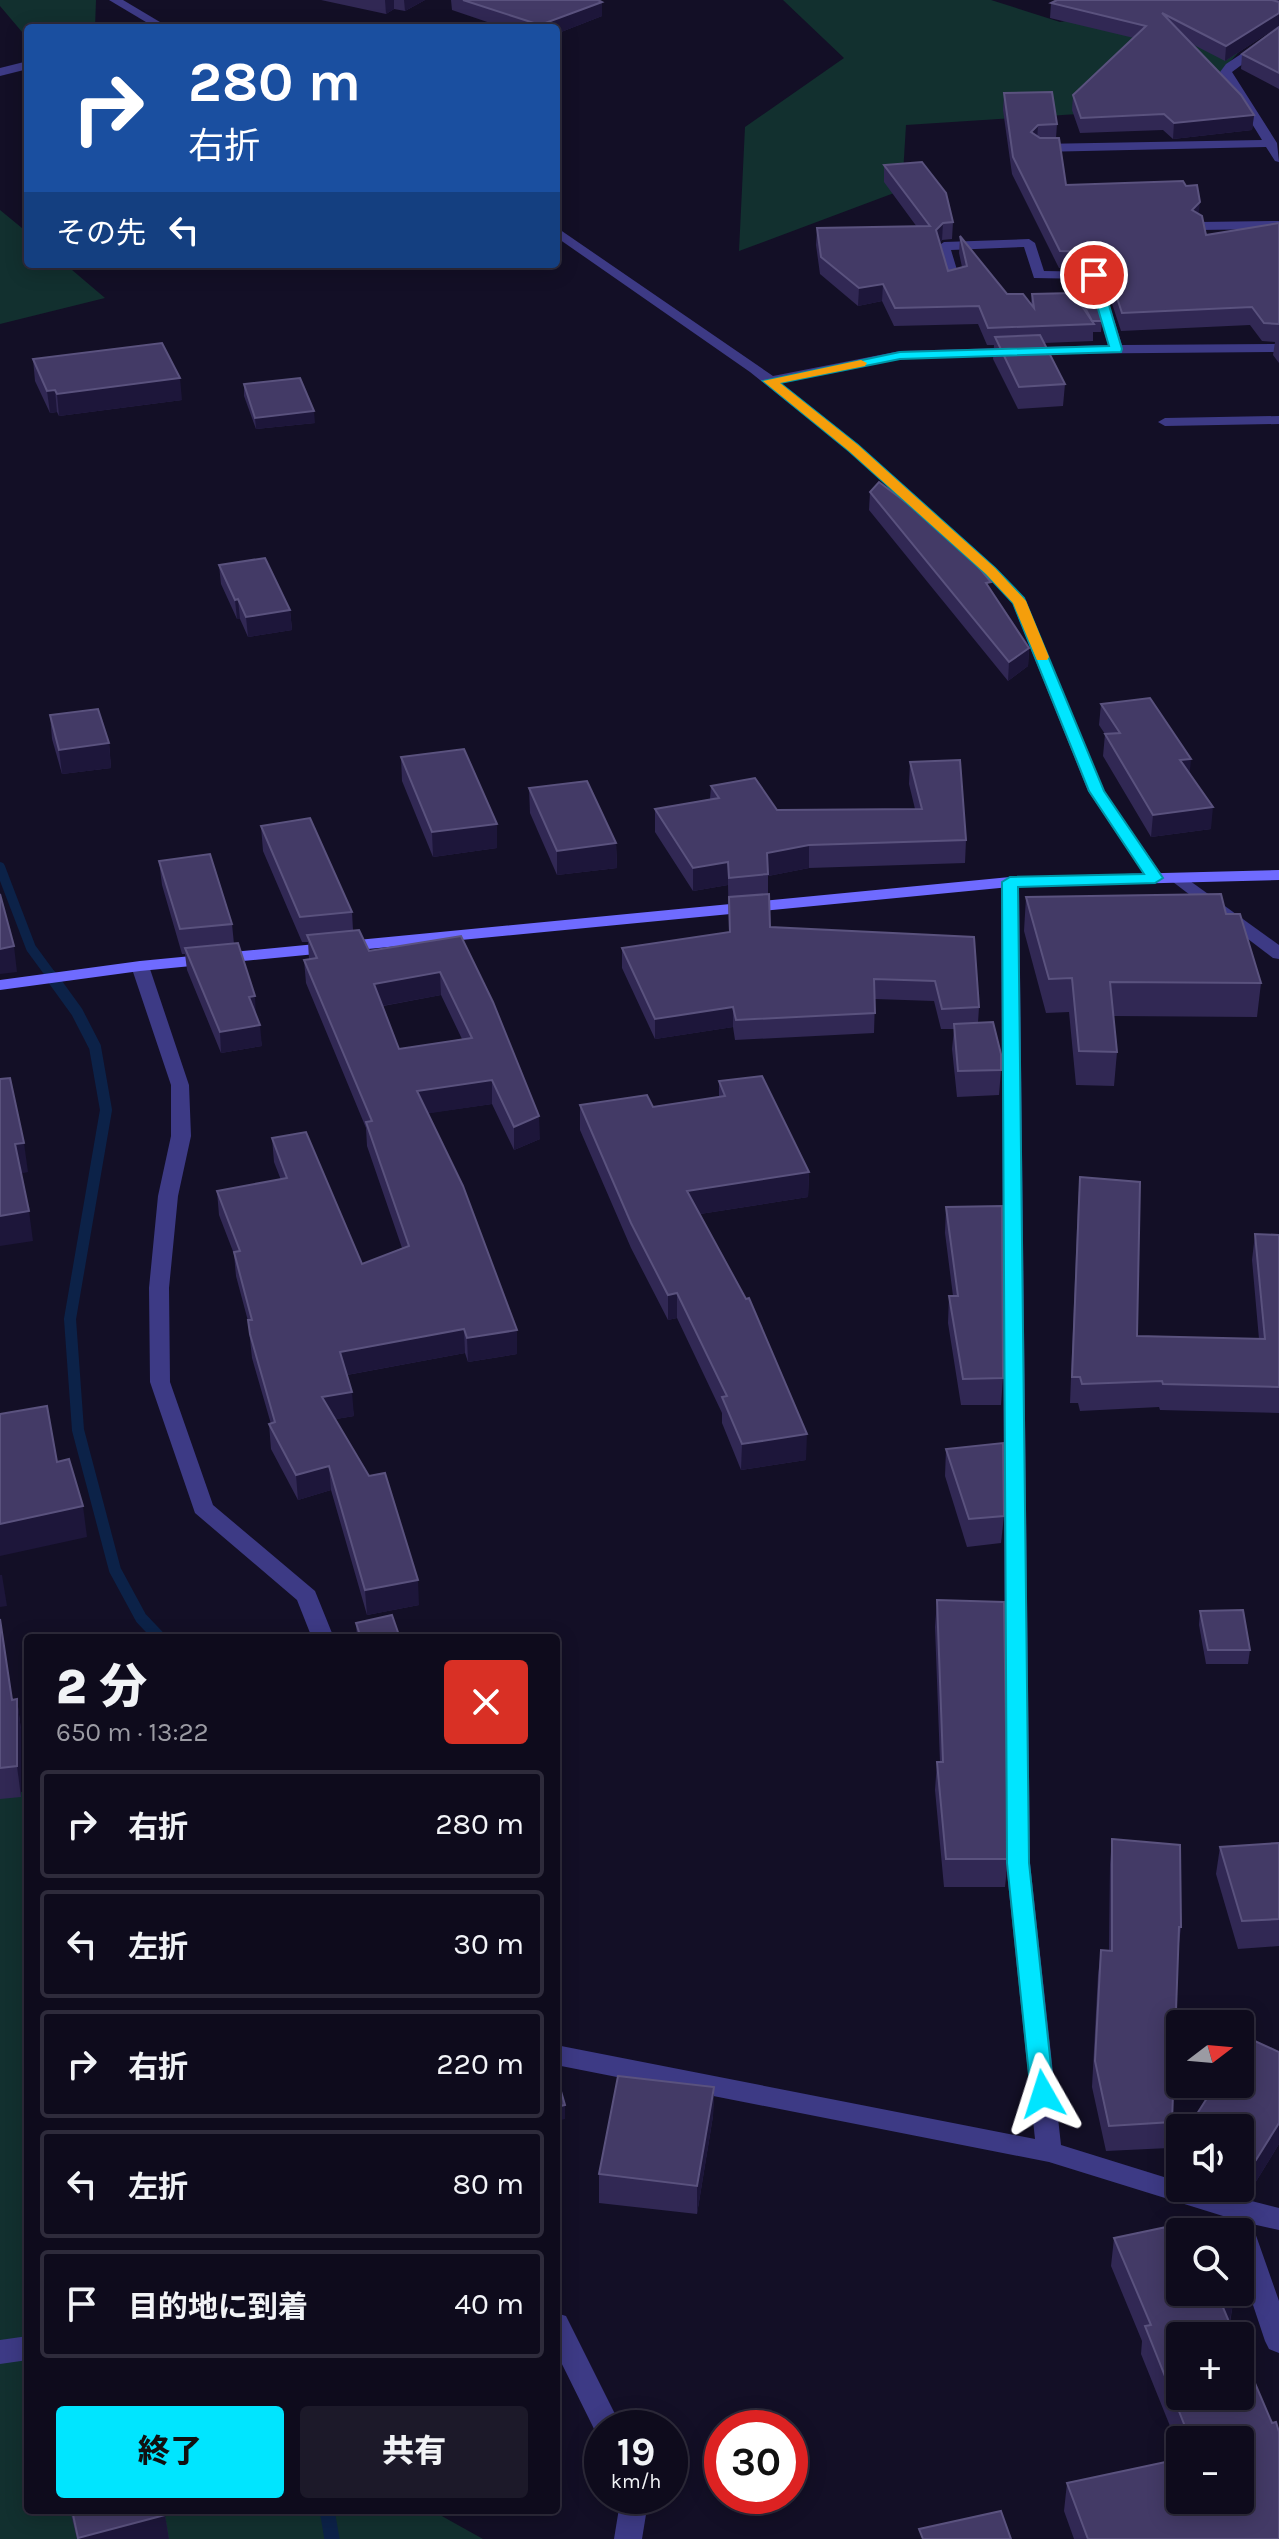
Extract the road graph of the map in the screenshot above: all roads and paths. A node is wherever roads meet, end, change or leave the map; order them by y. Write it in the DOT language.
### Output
graph roads {
  1 [pos="115,0"];
  2 [pos="157,24"];
  3 [pos="1279,32"];
  4 [pos="24,66"];
  5 [pos="0,72"];
  6 [pos="1271,143"];
  7 [pos="1039,148"];
  8 [pos="1279,158"];
  9 [pos="1279,225"];
  10 [pos="1199,226"];
  11 [pos="560,234"];
  12 [pos="954,283"];
  13 [pos="1279,348"];
  14 [pos="1116,349"];
  15 [pos="770,381"];
  16 [pos="1279,420"];
  17 [pos="1165,422"];
  18 [pos="1279,875"];
  19 [pos="1155,878"];
  20 [pos="1179,878"];
  21 [pos="1010,882"];
  22 [pos="1279,954"];
  23 [pos="140,966"];
  24 [pos="0,985"];
  25 [pos="321,1634"];
  26 [pos="560,2056"];
  27 [pos="1049,2152"];
  28 [pos="1234,2209"];
  29 [pos="1279,2219"];
  30 [pos="560,2332"];
  31 [pos="1279,2341"];
  32 [pos="24,2349"];
  33 [pos="0,2352"];
  34 [pos="599,2410"];
  35 [pos="632,2514"];
  36 [pos="628,2539"];
  1 -- 2 [label="street"];
  3 -- 6 [label="street"];
  4 -- 5 [label="street"];
  6 -- 7 [label="street"];
  6 -- 8 [label="street"];
  9 -- 10 [label="street"];
  11 -- 15 [label="street"];
  12 -- 14 [label="street"];
  13 -- 14 [label="street"];
  14 -- 15 [label="street"];
  15 -- 19 [label="street"];
  16 -- 17 [label="street"];
  18 -- 20 [label="street"];
  19 -- 20 [label="street"];
  19 -- 21 [label="street"];
  20 -- 22 [label="street"];
  21 -- 23 [label="street"];
  21 -- 27 [label="street"];
  23 -- 24 [label="street"];
  23 -- 25 [label="street"];
  26 -- 27 [label="street"];
  27 -- 28 [label="street"];
  28 -- 29 [label="street"];
  28 -- 31 [label="street"];
  30 -- 34 [label="street"];
  32 -- 33 [label="street"];
  35 -- 36 [label="street"];
}
